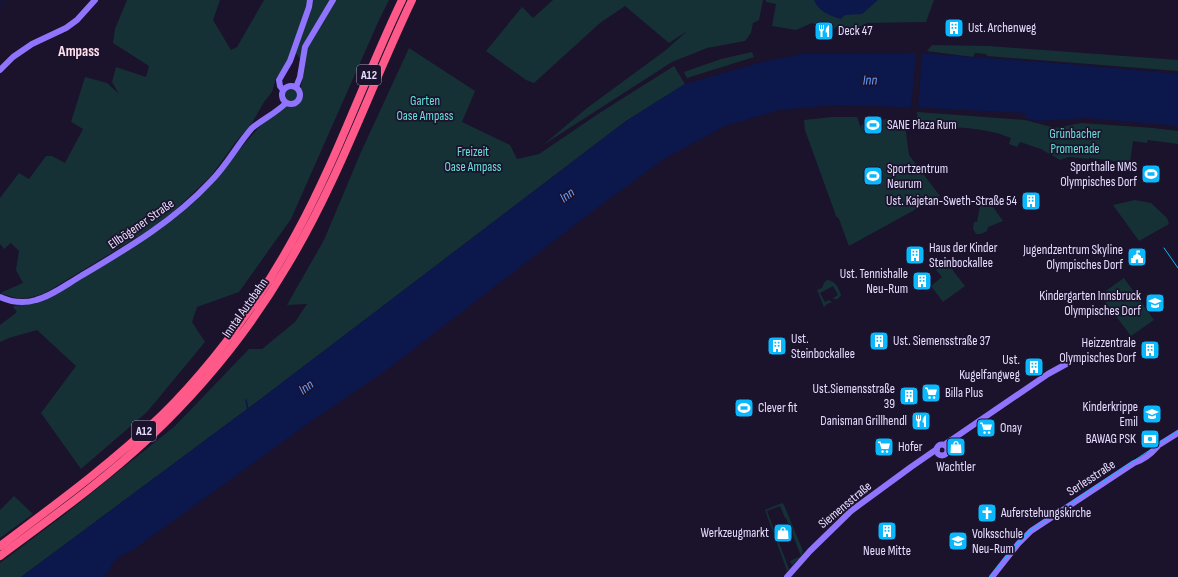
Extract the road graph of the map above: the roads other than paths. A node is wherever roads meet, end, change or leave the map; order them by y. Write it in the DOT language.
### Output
graph roads {
  1 [pos="95,0"];
  2 [pos="310,0"];
  3 [pos="333,0"];
  4 [pos="402,0"];
  5 [pos="412,0"];
  6 [pos="417,0"];
  7 [pos="402,22"];
  8 [pos="0,70"];
  9 [pos="296,87"];
  10 [pos="283,90"];
  11 [pos="286,103"];
  12 [pos="0,297"];
  13 [pos="255,309"];
  14 [pos="246,322"];
  15 [pos="1068,363"];
  16 [pos="1178,433"];
  17 [pos="946,447"];
  18 [pos="938,451"];
  19 [pos="0,546"];
  20 [pos="0,556"];
  21 [pos="787,577"];
  22 [pos="992,577"];
  1 -- 8 [label="street"];
  2 -- 10 [label="street"];
  3 -- 9 [label="street"];
  4 -- 13 [label="highway, Inntal Autobahn / A12"];
  5 -- 7 [label="highway, Inntal Autobahn / A12"];
  6 -- 7 [label="highway"];
  7 -- 13 [label="highway, Inntal Autobahn / A12"];
  9 -- 10 [label="street"];
  9 -- 11 [label="street"];
  10 -- 11 [label="street"];
  11 -- 12 [label="street, Ellbögener Straße"];
  13 -- 14 [label="highway, Inntal Autobahn / A12"];
  14 -- 19 [label="highway, Inntal Autobahn / A12"];
  14 -- 20 [label="highway, Inntal Autobahn / A12"];
  15 -- 17 [label="street"];
  16 -- 22 [label="street, Serlesstraße"];
  17 -- 18 [label="street"];
  17 -- 18 [label="street"];
  18 -- 21 [label="street, Siemensstraße"];
}
